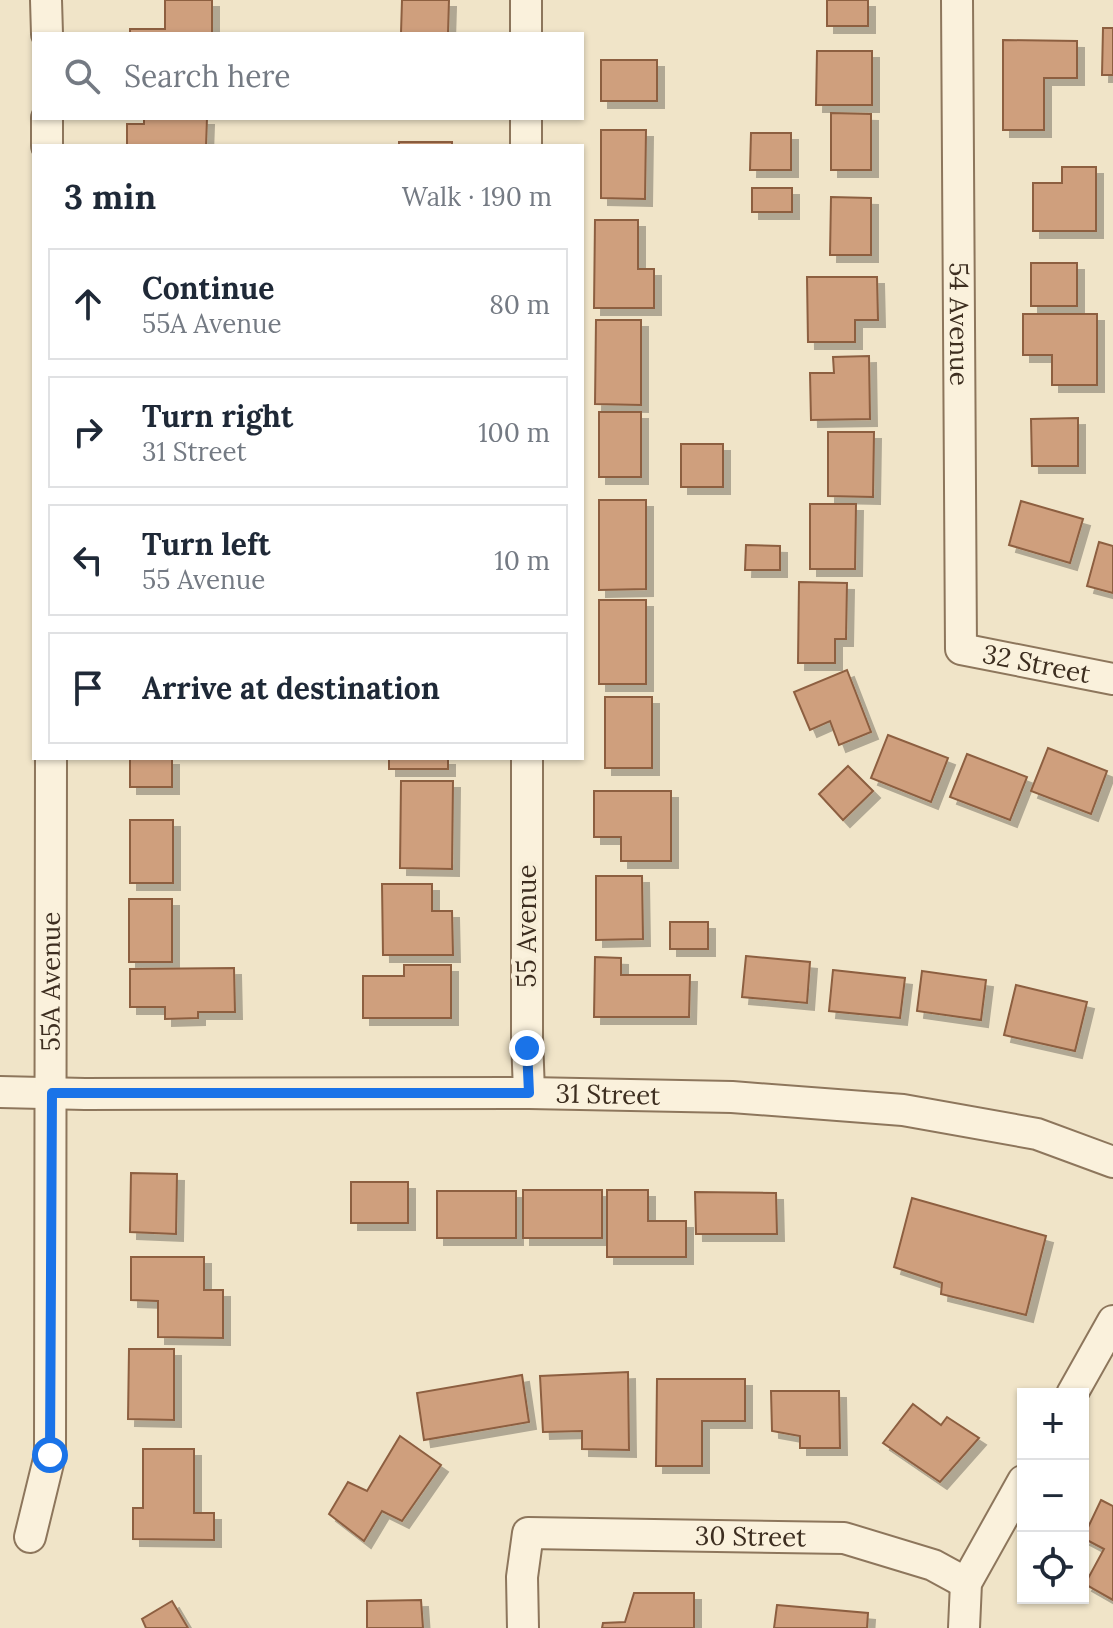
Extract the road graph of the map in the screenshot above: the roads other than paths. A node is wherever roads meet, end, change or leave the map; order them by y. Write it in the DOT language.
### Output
graph roads {
  1 [pos="46,0"];
  2 [pos="526,0"];
  3 [pos="957,0"];
  4 [pos="47,32"];
  5 [pos="526,32"];
  6 [pos="47,120"];
  7 [pos="526,120"];
  8 [pos="47,144"];
  9 [pos="526,144"];
  10 [pos="961,649"];
  11 [pos="1113,679"];
  12 [pos="51,760"];
  13 [pos="527,760"];
  14 [pos="0,1092"];
  15 [pos="52,1093"];
  16 [pos="529,1093"];
  17 [pos="1113,1162"];
  18 [pos="1113,1321"];
  19 [pos="1075,1388"];
  20 [pos="1017,1492"];
  21 [pos="30,1537"];
  22 [pos="966,1583"];
  23 [pos="523,1628"];
  24 [pos="964,1628"];
  1 -- 4 [label="street"];
  2 -- 5 [label="street"];
  3 -- 10 [label="street, 54 Avenue"];
  6 -- 8 [label="street"];
  7 -- 9 [label="street"];
  10 -- 11 [label="street, 32 Street"];
  12 -- 15 [label="street, 55A Avenue"];
  13 -- 16 [label="street, 55 Avenue"];
  14 -- 15 [label="street, 31 Street"];
  15 -- 16 [label="street, 31 Street"];
  15 -- 21 [label="street, 55A Avenue"];
  16 -- 17 [label="street, 31 Street"];
  18 -- 19 [label="street"];
  20 -- 22 [label="street"];
  22 -- 23 [label="street, 30 Street"];
  22 -- 24 [label="street"];
}
